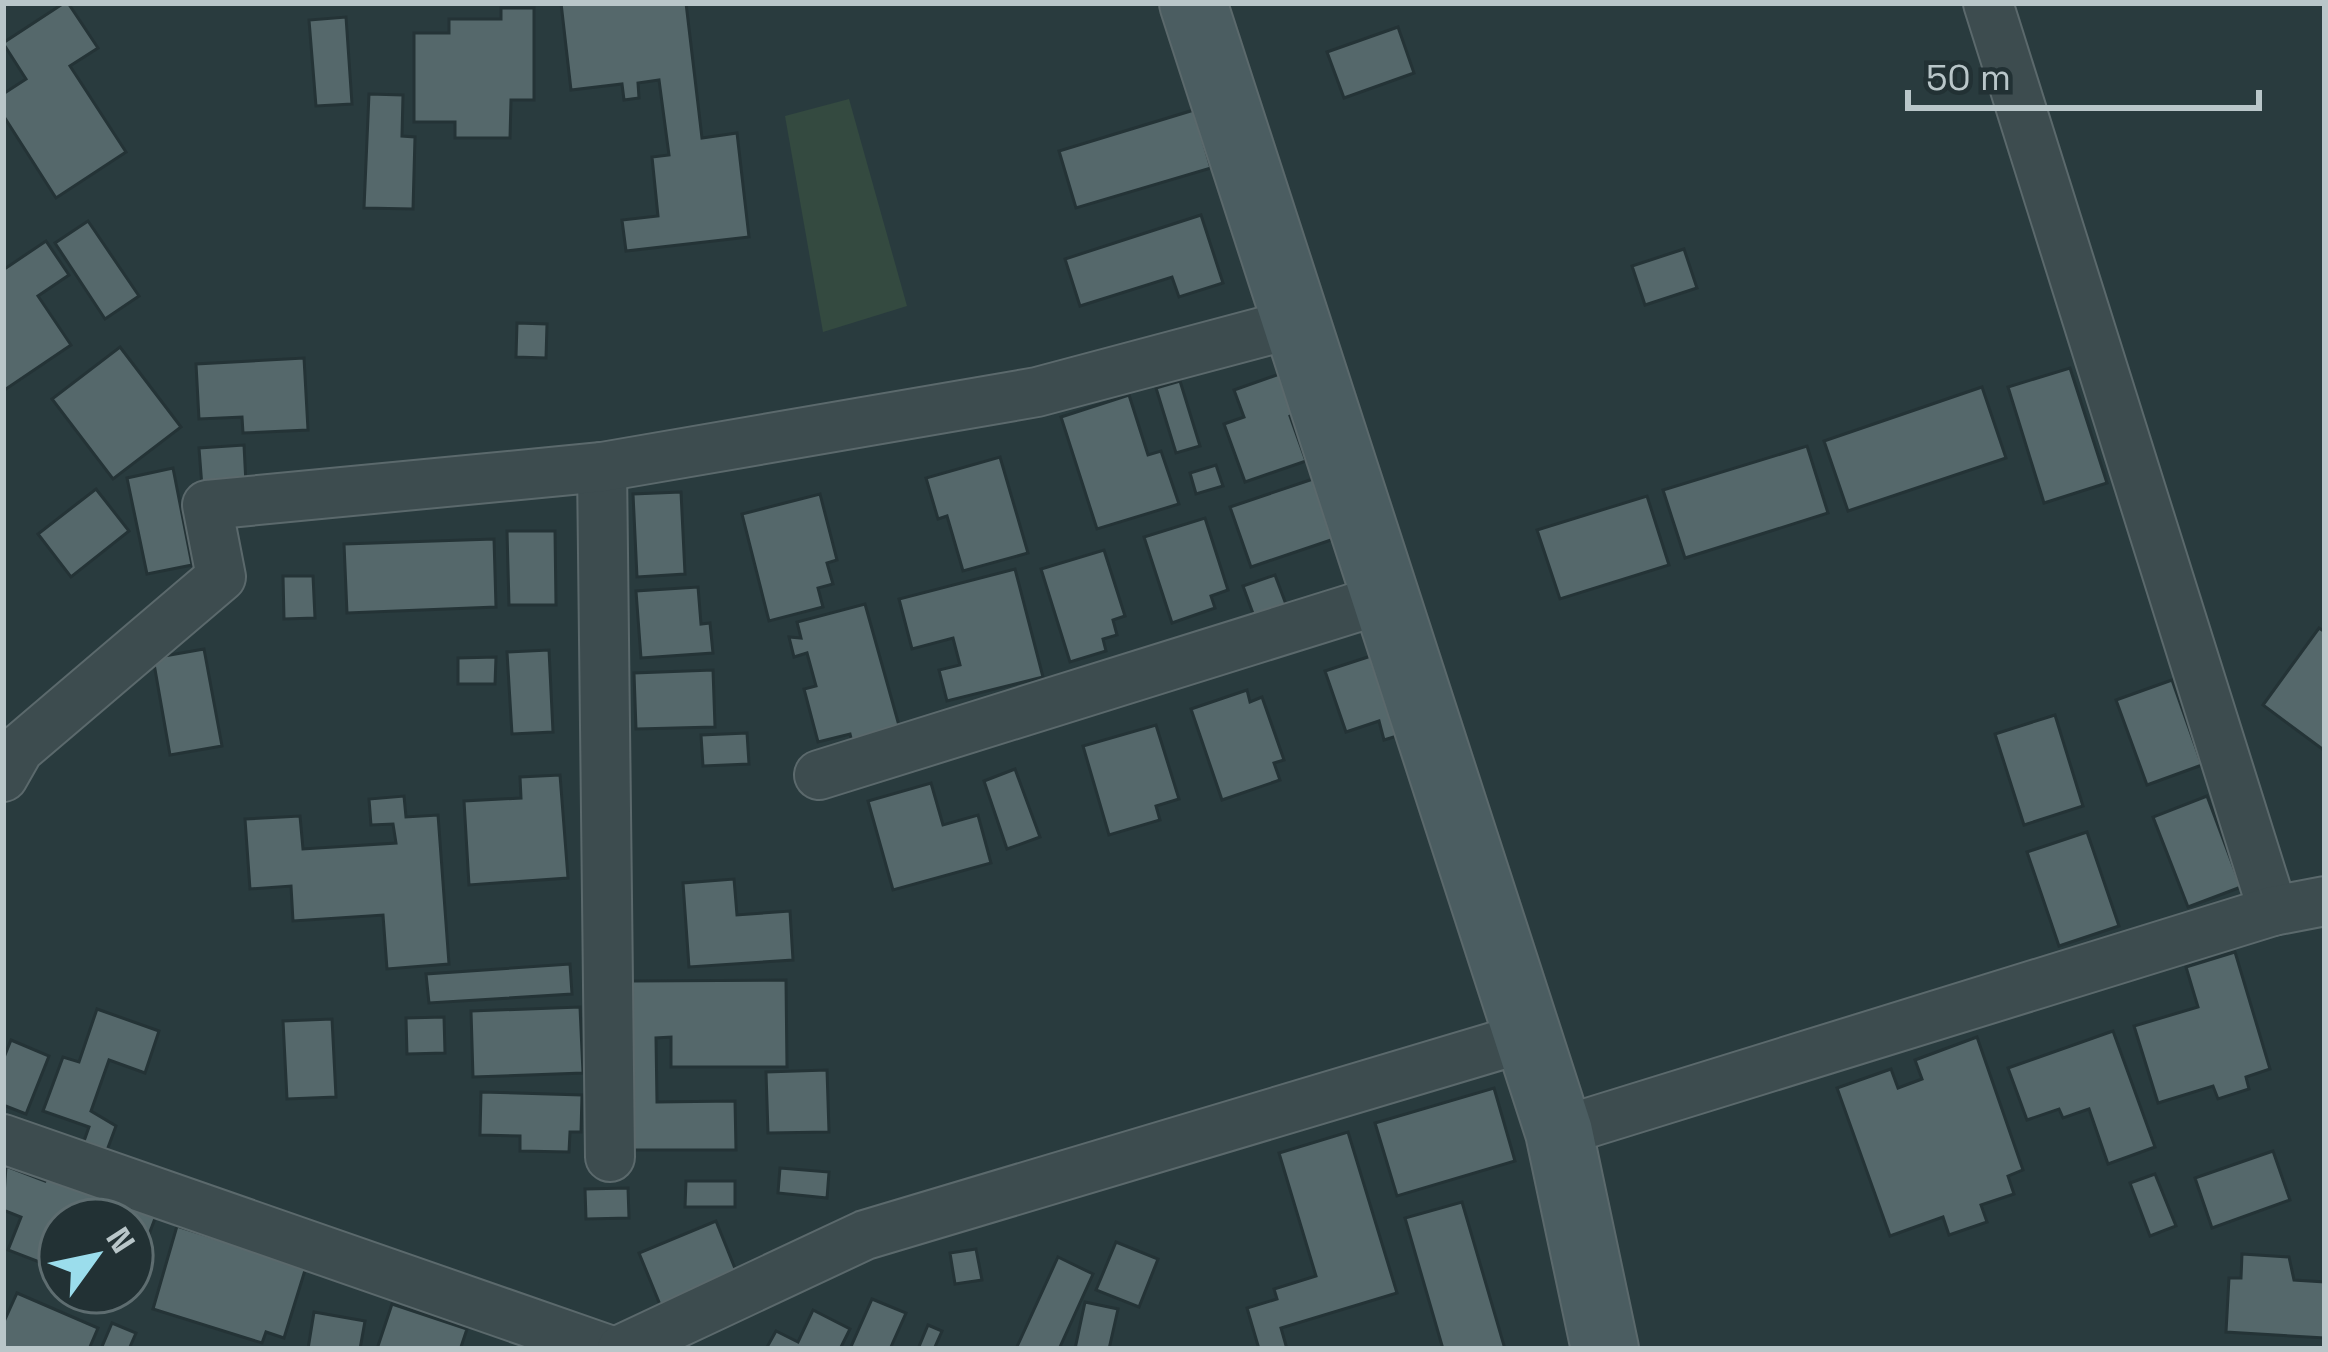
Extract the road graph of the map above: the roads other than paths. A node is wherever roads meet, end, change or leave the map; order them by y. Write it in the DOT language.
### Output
graph roads {
  1 [pos="1192,3"];
  2 [pos="1988,3"];
  3 [pos="1296,323"];
  4 [pos="602,466"];
  5 [pos="1386,598"];
  6 [pos="8,752"];
  7 [pos="819,776"];
  8 [pos="2325,901"];
  9 [pos="2273,911"];
  10 [pos="1527,1037"];
  11 [pos="1559,1132"];
  12 [pos="3,1139"];
  13 [pos="610,1157"];
  14 [pos="606,1349"];
  15 [pos="622,1349"];
  16 [pos="1605,1349"];
  1 -- 3 [label="street"];
  2 -- 9 [label="street"];
  3 -- 4 [label="street"];
  3 -- 5 [label="street"];
  4 -- 6 [label="street"];
  4 -- 13 [label="street"];
  5 -- 7 [label="street"];
  5 -- 10 [label="street"];
  8 -- 9 [label="street"];
  9 -- 11 [label="street"];
  10 -- 11 [label="street"];
  10 -- 15 [label="street"];
  11 -- 16 [label="street"];
  12 -- 14 [label="street"];
}
